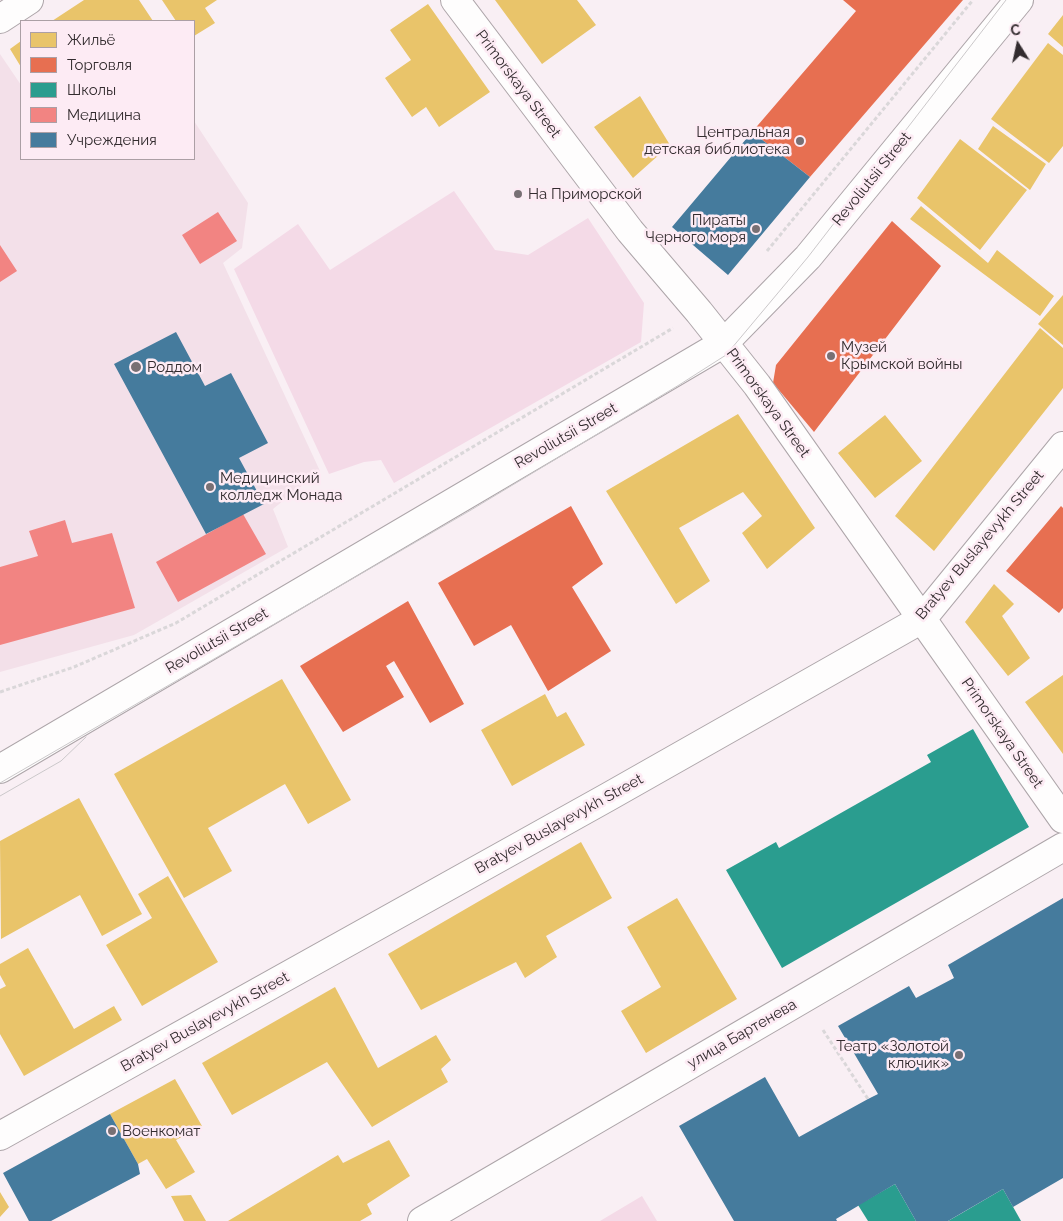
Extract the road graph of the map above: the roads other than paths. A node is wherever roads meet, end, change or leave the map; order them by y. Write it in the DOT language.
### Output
graph roads {
  1 [pos="29,0"];
  2 [pos="455,0"];
  3 [pos="1019,0"];
  4 [pos="0,19"];
  5 [pos="724,343"];
  6 [pos="1063,446"];
  7 [pos="922,619"];
  8 [pos="6,761"];
  9 [pos="1063,819"];
  10 [pos="1063,847"];
  11 [pos="0,1136"];
  12 [pos="422,1221"];
  1 -- 4 [label="street"];
  2 -- 5 [label="street, Primorskaya Street"];
  3 -- 5 [label="street, Revoliutsii Street"];
  5 -- 7 [label="street, Primorskaya Street"];
  5 -- 8 [label="street, Revoliutsii Street"];
  6 -- 7 [label="street, Bratyev Buslayevykh Street"];
  7 -- 9 [label="street, Primorskaya Street"];
  7 -- 11 [label="street, Bratyev Buslayevykh Street"];
  10 -- 12 [label="street, улица Бартенева"];
}
